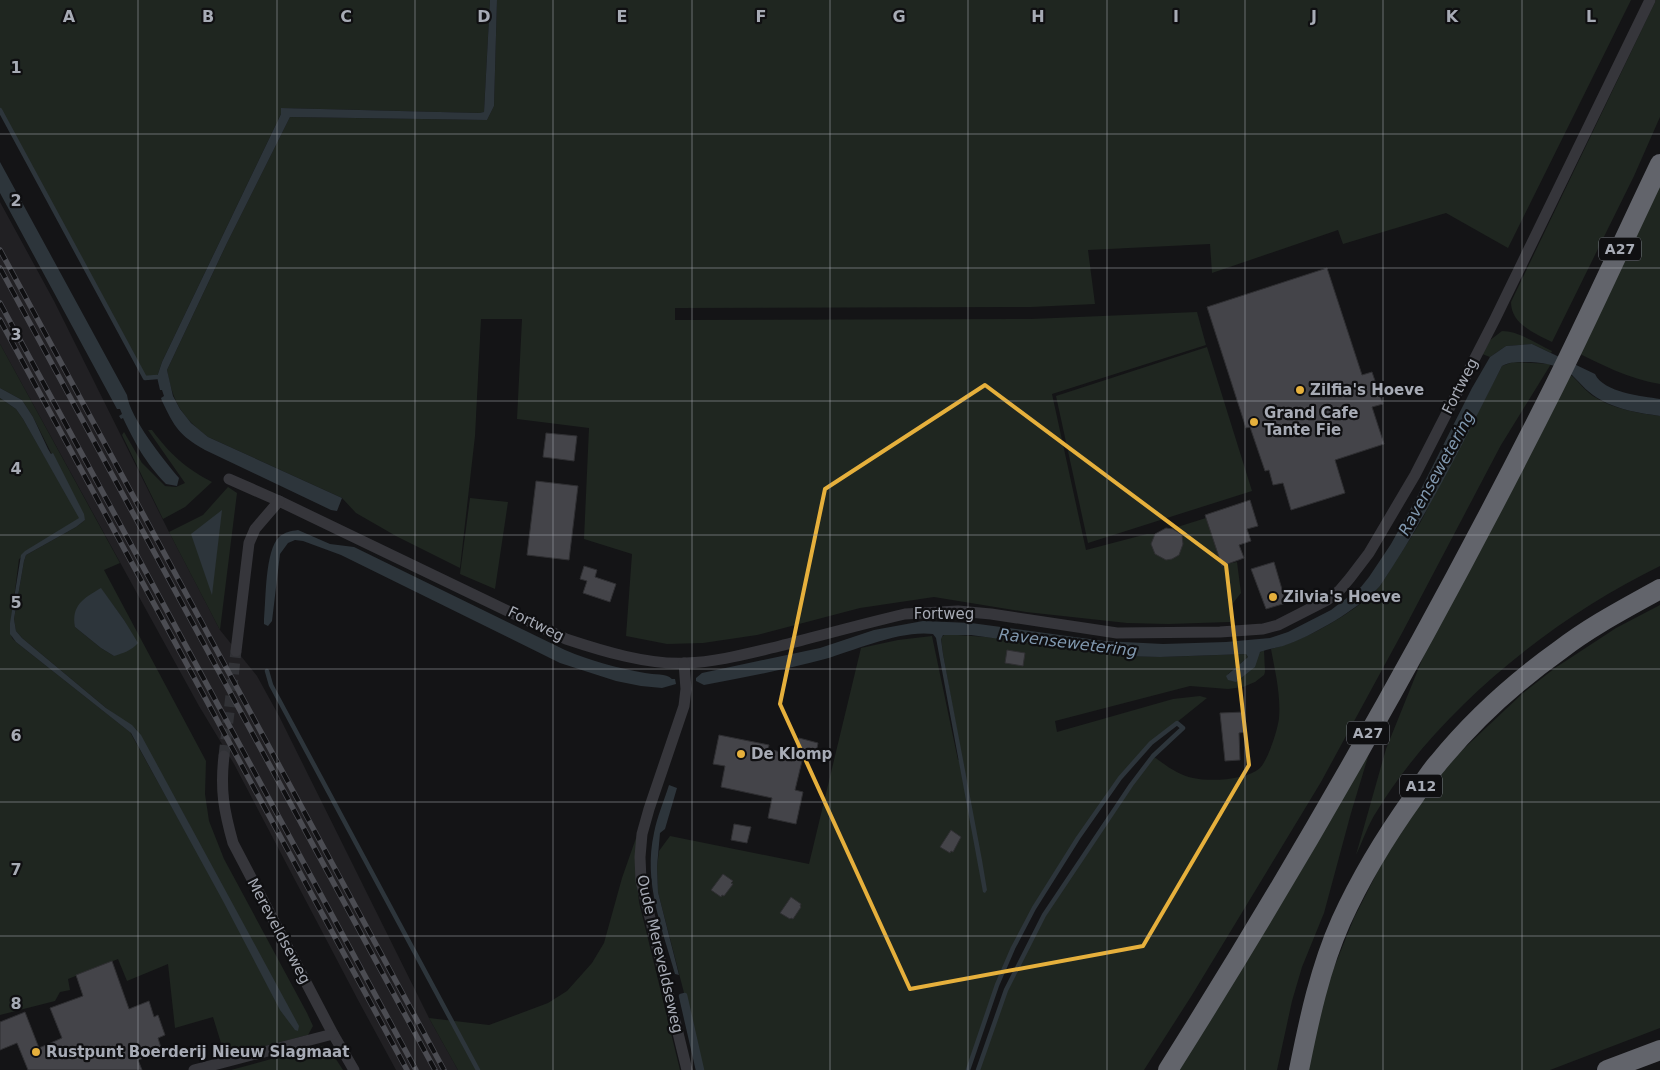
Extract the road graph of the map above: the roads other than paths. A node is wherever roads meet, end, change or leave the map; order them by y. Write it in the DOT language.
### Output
graph roads {
  1 [pos="1650,0"];
  2 [pos="1660,164"];
  3 [pos="229,479"];
  4 [pos="279,501"];
  5 [pos="1660,589"];
  6 [pos="236,651"];
  7 [pos="684,663"];
  8 [pos="224,756"];
  9 [pos="334,1034"];
  10 [pos="1660,1050"];
  11 [pos="194,1070"];
  12 [pos="354,1070"];
  13 [pos="687,1070"];
  14 [pos="1168,1070"];
  15 [pos="1299,1070"];
  16 [pos="1607,1070"];
  1 -- 7 [label="street, Fortweg"];
  2 -- 14 [label="highway, A27"];
  3 -- 4 [label="street, Fortweg"];
  4 -- 6 [label="street"];
  4 -- 7 [label="street, Fortweg"];
  5 -- 15 [label="highway, A12"];
  7 -- 13 [label="street, Oude Mereveldseweg"];
  8 -- 9 [label="street, Mereveldseweg"];
  9 -- 11 [label="street"];
  9 -- 12 [label="street, Mereveldseweg"];
  10 -- 16 [label="highway"];
}
